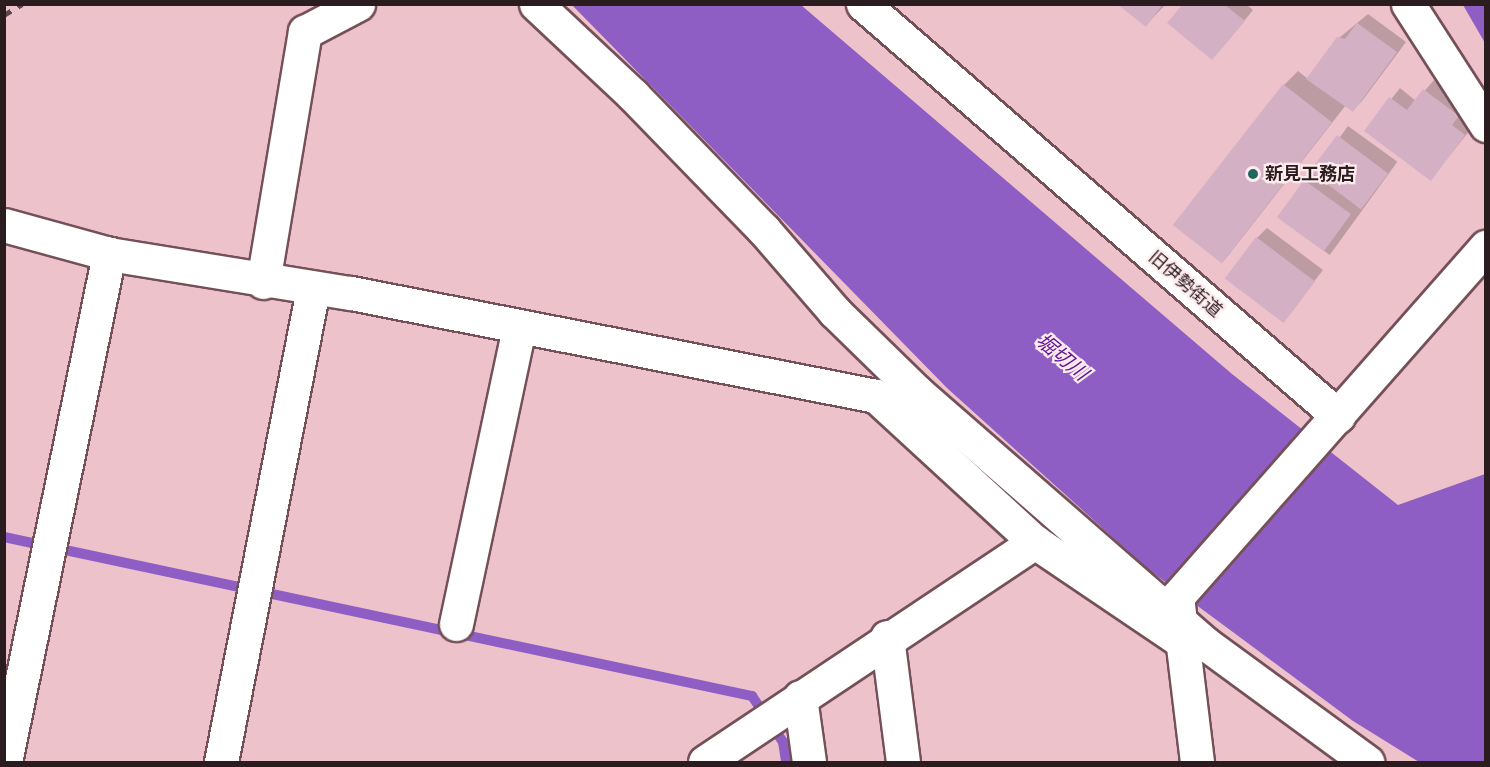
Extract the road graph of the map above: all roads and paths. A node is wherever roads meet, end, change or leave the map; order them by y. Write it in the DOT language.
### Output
graph roads {
  1 [pos="358,4"];
  2 [pos="536,4"];
  3 [pos="863,4"];
  4 [pos="1408,4"];
  5 [pos="1485,125"];
  6 [pos="4,225"];
  7 [pos="1485,247"];
  8 [pos="109,254"];
  9 [pos="263,282"];
  10 [pos="313,288"];
  11 [pos="519,327"];
  12 [pos="1338,416"];
  13 [pos="1035,542"];
  14 [pos="1179,619"];
  15 [pos="456,624"];
  16 [pos="887,637"];
  17 [pos="794,701"];
  18 [pos="5,762"];
  19 [pos="221,762"];
  20 [pos="705,762"];
  21 [pos="809,762"];
  22 [pos="903,762"];
  23 [pos="1197,762"];
  24 [pos="1367,762"];
  1 -- 9 [label="street"];
  2 -- 14 [label="street"];
  3 -- 12 [label="street, 旧伊勢街道"];
  4 -- 5 [label="street"];
  6 -- 8 [label="street"];
  7 -- 12 [label="street"];
  8 -- 9 [label="street"];
  8 -- 18 [label="street"];
  9 -- 10 [label="street"];
  10 -- 11 [label="street"];
  10 -- 19 [label="street"];
  11 -- 13 [label="street"];
  11 -- 15 [label="street"];
  12 -- 14 [label="street"];
  13 -- 14 [label="street"];
  13 -- 16 [label="street"];
  14 -- 23 [label="street"];
  14 -- 24 [label="street"];
  16 -- 17 [label="street"];
  16 -- 22 [label="street"];
  17 -- 20 [label="street"];
  17 -- 21 [label="street"];
}
